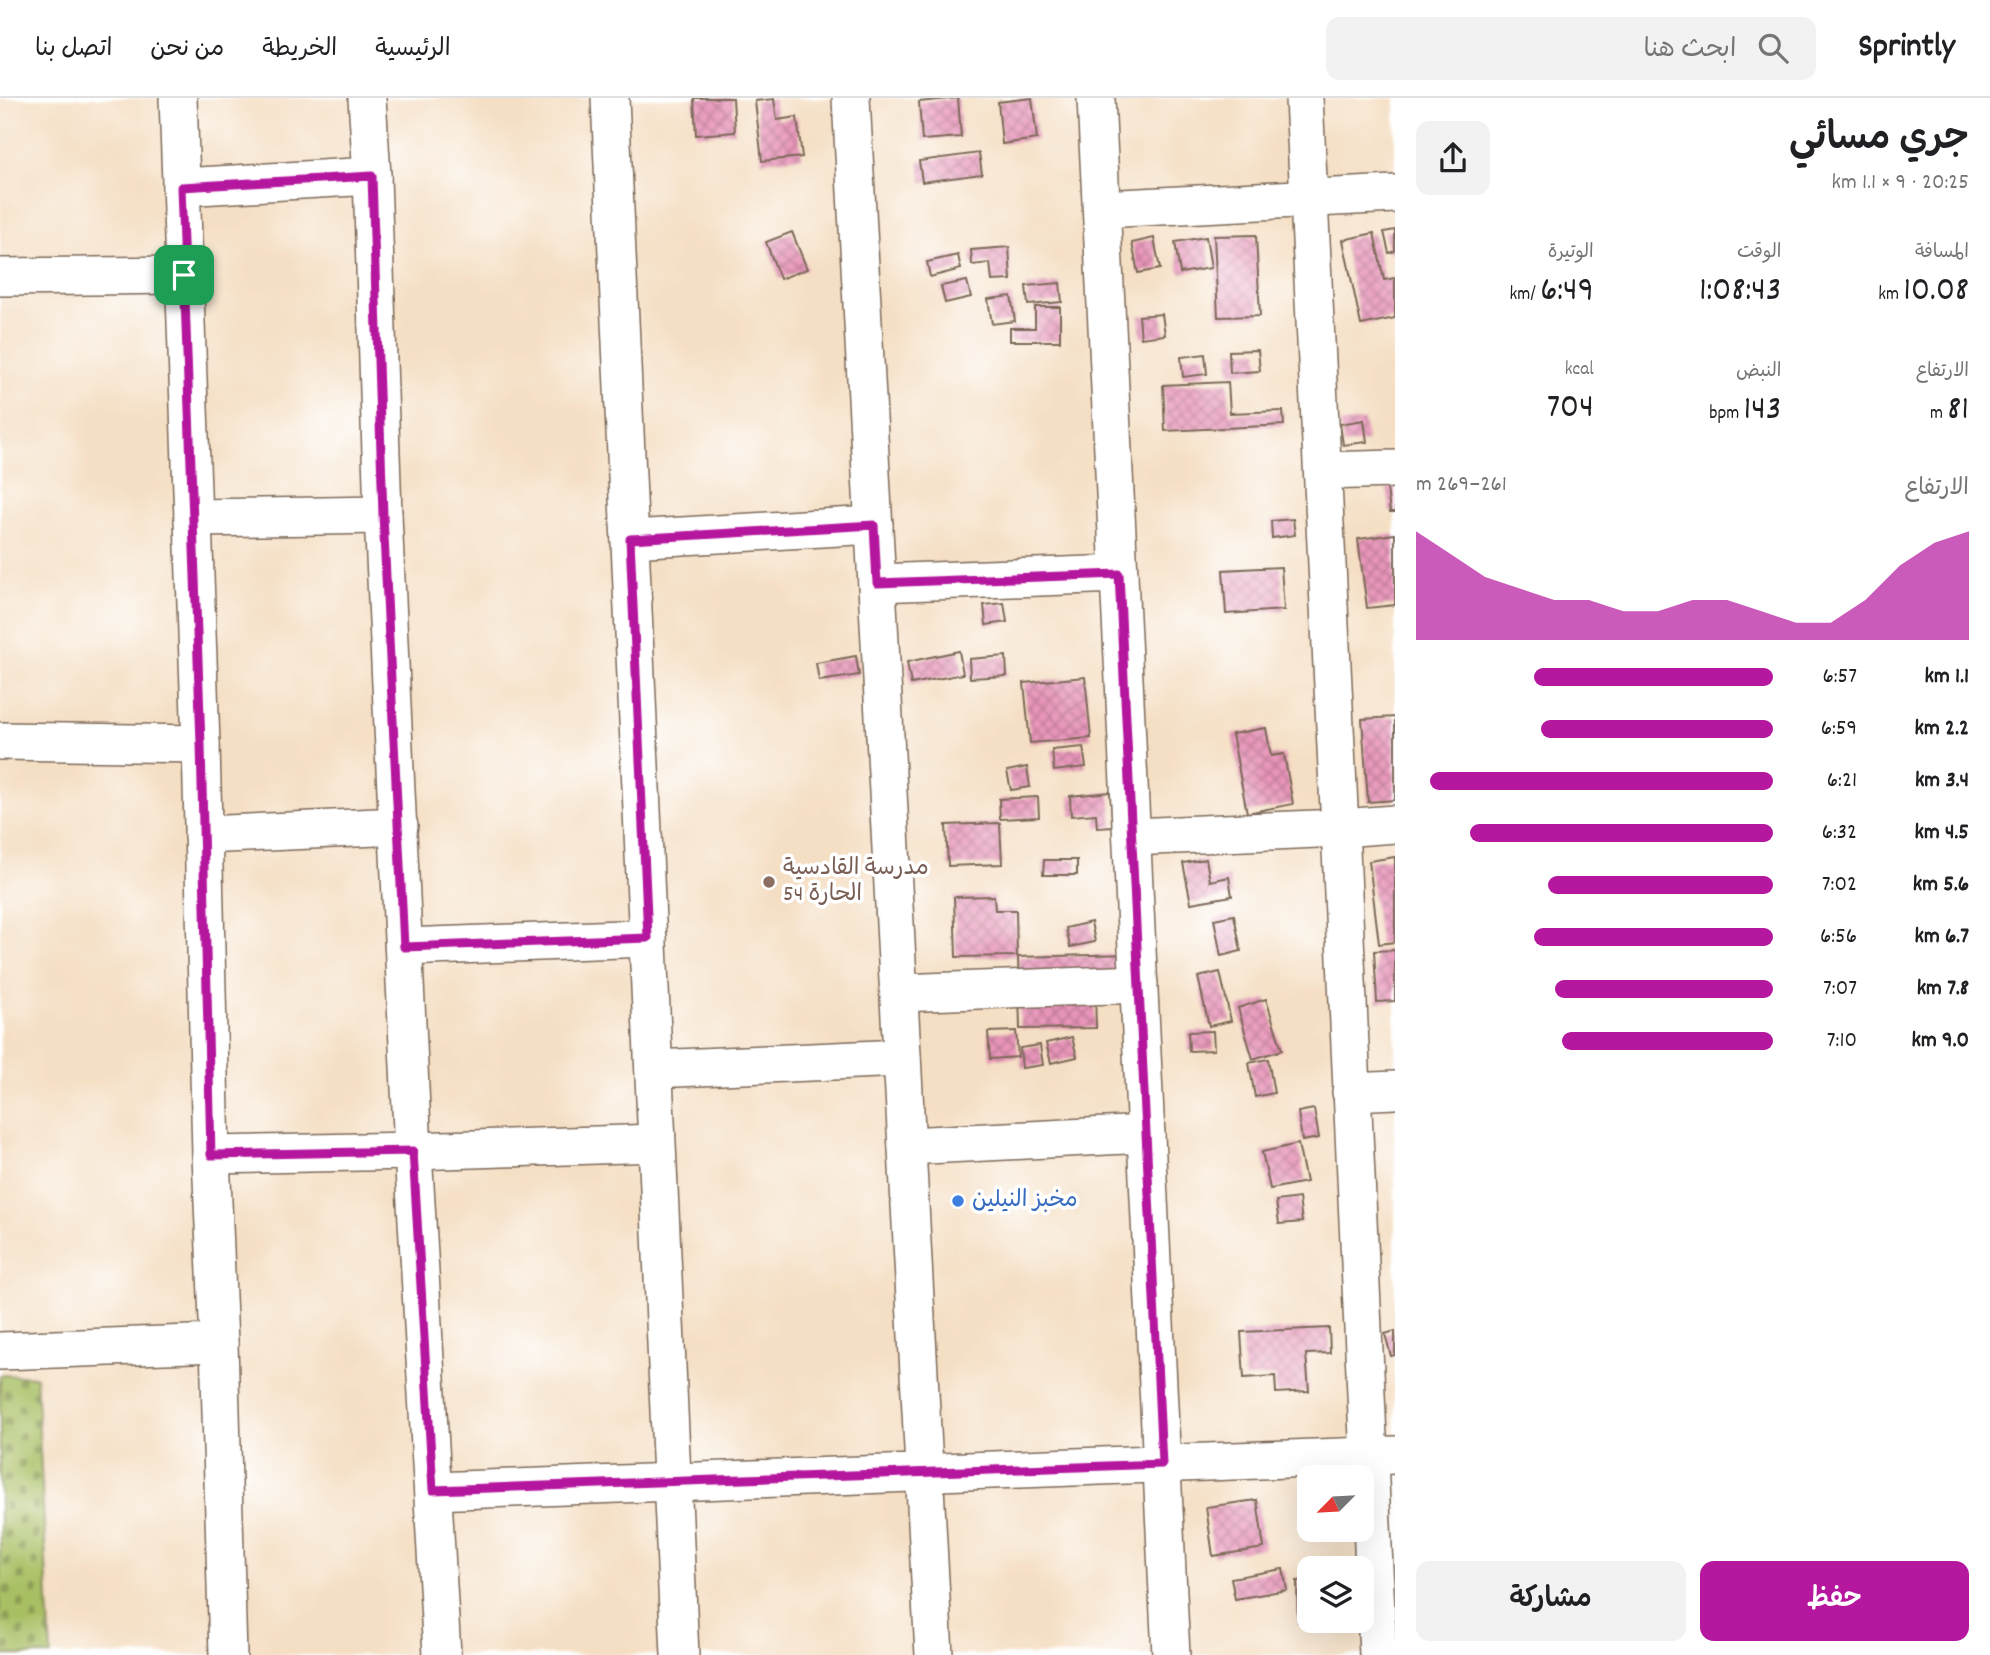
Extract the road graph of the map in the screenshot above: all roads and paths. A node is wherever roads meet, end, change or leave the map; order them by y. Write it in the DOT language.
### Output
graph roads {
  1 [pos="178,98"];
  2 [pos="367,98"];
  3 [pos="610,98"];
  4 [pos="851,98"];
  5 [pos="1096,98"];
  6 [pos="1304,98"];
  7 [pos="372,176"];
  8 [pos="181,187"];
  9 [pos="1395,194"];
  10 [pos="1309,199"];
  11 [pos="1102,209"];
  12 [pos="184,275"];
  13 [pos="0,277"];
  14 [pos="1395,469"];
  15 [pos="1323,471"];
  16 [pos="383,515"];
  17 [pos="193,518"];
  18 [pos="874,525"];
  19 [pos="630,539"];
  20 [pos="1119,574"];
  21 [pos="877,583"];
  22 [pos="0,741"];
  23 [pos="201,744"];
  24 [pos="1395,824"];
  25 [pos="399,826"];
  26 [pos="1340,828"];
  27 [pos="203,835"];
  28 [pos="1132,836"];
  29 [pos="648,938"];
  30 [pos="404,947"];
  31 [pos="1139,984"];
  32 [pos="899,993"];
  33 [pos="902,1058"];
  34 [pos="654,1069"];
  35 [pos="1395,1090"];
  36 [pos="1351,1092"];
  37 [pos="1146,1134"];
  38 [pos="656,1143"];
  39 [pos="907,1146"];
  40 [pos="413,1151"];
  41 [pos="211,1155"];
  42 [pos="219,1343"];
  43 [pos="0,1351"];
  44 [pos="1382,1456"];
  45 [pos="1162,1464"];
  46 [pos="925,1472"];
  47 [pos="672,1482"];
  48 [pos="433,1490"];
  49 [pos="228,1655"];
  50 [pos="442,1655"];
  51 [pos="680,1655"];
  52 [pos="934,1655"];
  53 [pos="1171,1655"];
  54 [pos="1378,1655"];
  1 -- 8 [label="street"];
  2 -- 7 [label="street"];
  3 -- 19 [label="street"];
  4 -- 18 [label="street"];
  5 -- 11 [label="street"];
  6 -- 10 [label="street"];
  7 -- 8 [label="street"];
  7 -- 16 [label="street"];
  8 -- 12 [label="street"];
  9 -- 10 [label="street"];
  10 -- 11 [label="street"];
  10 -- 15 [label="street"];
  11 -- 20 [label="street"];
  12 -- 13 [label="street"];
  12 -- 17 [label="street"];
  14 -- 15 [label="street"];
  15 -- 26 [label="street"];
  16 -- 17 [label="street"];
  16 -- 25 [label="street"];
  17 -- 23 [label="street"];
  18 -- 19 [label="street"];
  18 -- 21 [label="street"];
  19 -- 29 [label="street"];
  20 -- 21 [label="street"];
  20 -- 28 [label="street"];
  21 -- 32 [label="street"];
  22 -- 23 [label="street"];
  23 -- 27 [label="street"];
  24 -- 26 [label="street"];
  25 -- 27 [label="street"];
  25 -- 30 [label="street"];
  26 -- 28 [label="street"];
  26 -- 36 [label="street"];
  27 -- 41 [label="street"];
  28 -- 31 [label="street"];
  29 -- 30 [label="street"];
  29 -- 34 [label="street"];
  30 -- 40 [label="street"];
  31 -- 32 [label="street"];
  31 -- 37 [label="street"];
  32 -- 33 [label="street"];
  33 -- 34 [label="street"];
  33 -- 39 [label="street"];
  34 -- 38 [label="street"];
  35 -- 36 [label="street"];
  36 -- 44 [label="street"];
  37 -- 39 [label="street"];
  37 -- 45 [label="street"];
  38 -- 40 [label="street"];
  38 -- 47 [label="street"];
  39 -- 46 [label="street"];
  40 -- 41 [label="street"];
  40 -- 48 [label="street"];
  41 -- 42 [label="street"];
  42 -- 43 [label="street"];
  42 -- 49 [label="street"];
  44 -- 45 [label="street"];
  44 -- 54 [label="street"];
  45 -- 46 [label="street"];
  45 -- 53 [label="street"];
  46 -- 47 [label="street"];
  46 -- 52 [label="street"];
  47 -- 48 [label="street"];
  47 -- 51 [label="street"];
  48 -- 50 [label="street"];
}
